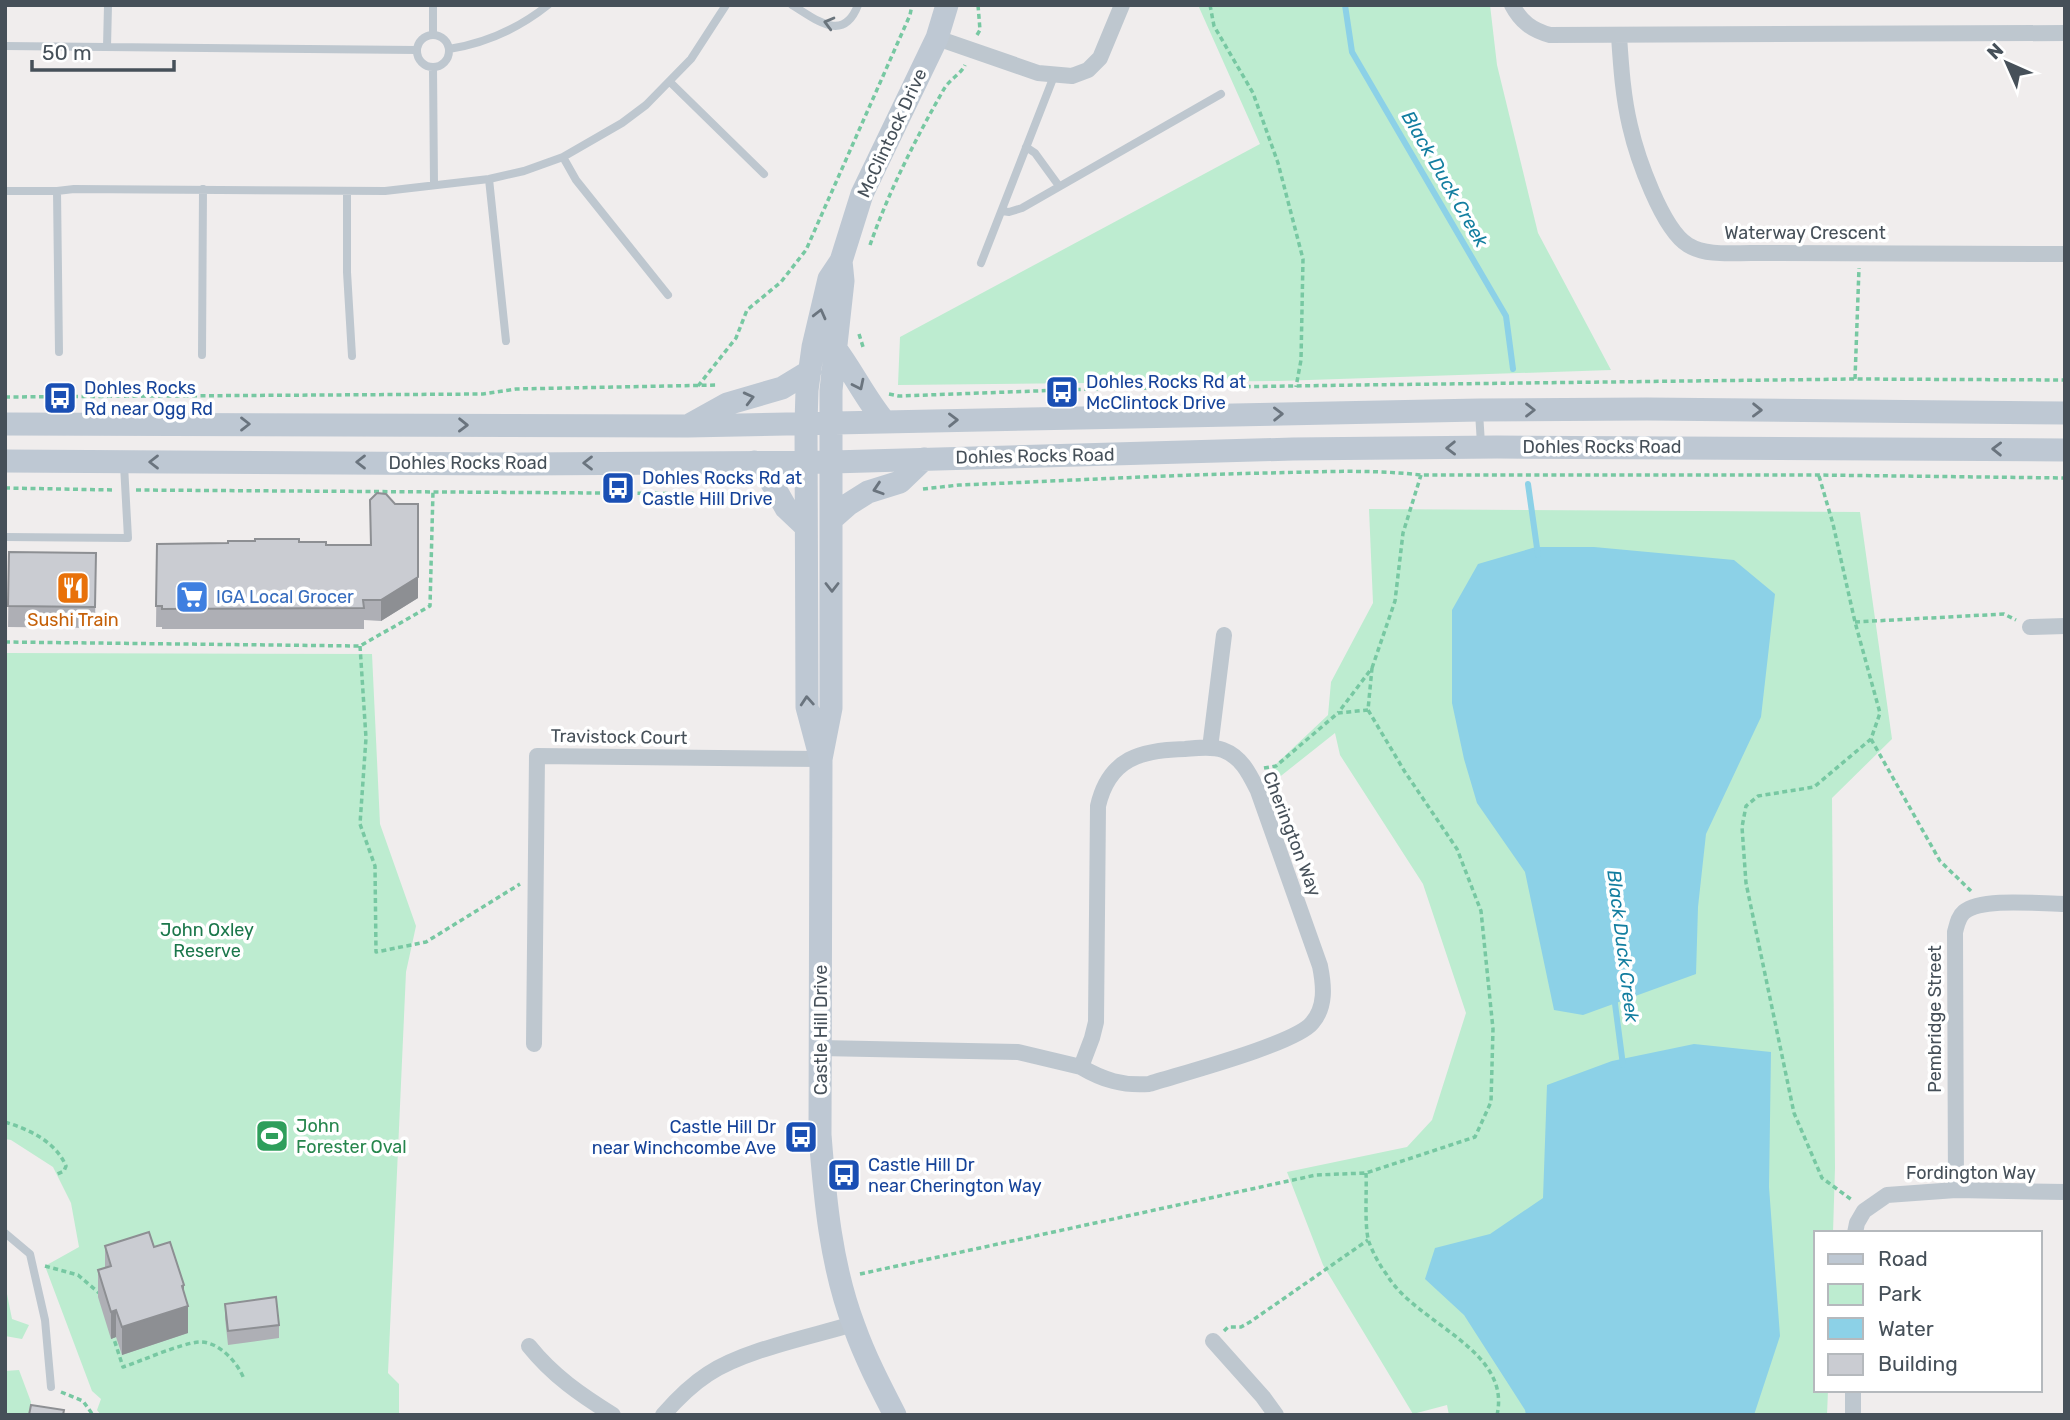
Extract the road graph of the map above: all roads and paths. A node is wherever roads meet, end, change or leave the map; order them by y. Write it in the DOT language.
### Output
graph roads {
  1 [pos="108,5"];
  2 [pos="433,5"];
  3 [pos="548,5"];
  4 [pos="726,5"];
  5 [pos="792,5"];
  6 [pos="858,5"];
  7 [pos="912,5"];
  8 [pos="947,5"];
  9 [pos="978,5"];
  10 [pos="1122,5"];
  11 [pos="1210,5"];
  12 [pos="1512,5"];
  13 [pos="2065,33"];
  14 [pos="433,34"];
  15 [pos="1619,36"];
  16 [pos="937,38"];
  17 [pos="5,46"];
  18 [pos="107,47"];
  19 [pos="449,49"];
  20 [pos="970,49"];
  21 [pos="416,50"];
  22 [pos="433,67"];
  23 [pos="1054,76"];
  24 [pos="670,82"];
  25 [pos="1221,94"];
  26 [pos="1026,147"];
  27 [pos="563,158"];
  28 [pos="764,174"];
  29 [pos="489,178"];
  30 [pos="434,185"];
  31 [pos="1059,186"];
  32 [pos="203,189"];
  33 [pos="5,191"];
  34 [pos="57,191"];
  35 [pos="346,192"];
  36 [pos="1002,211"];
  37 [pos="867,252"];
  38 [pos="1860,252"];
  39 [pos="2065,254"];
  40 [pos="841,261"];
  41 [pos="981,263"];
  42 [pos="668,295"];
  43 [pos="858,330"];
  44 [pos="506,341"];
  45 [pos="835,348"];
  46 [pos="59,352"];
  47 [pos="202,355"];
  48 [pos="352,356"];
  49 [pos="868,361"];
  50 [pos="810,371"];
  51 [pos="1855,379"];
  52 [pos="2065,380"];
  53 [pos="723,384"];
  54 [pos="698,386"];
  55 [pos="1296,387"];
  56 [pos="882,390"];
  57 [pos="5,397"];
  58 [pos="1479,410"];
  59 [pos="2065,413"];
  60 [pos="884,421"];
  61 [pos="832,422"];
  62 [pos="5,424"];
  63 [pos="806,424"];
  64 [pos="688,426"];
  65 [pos="1481,447"];
  66 [pos="2065,450"];
  67 [pos="924,459"];
  68 [pos="5,461"];
  69 [pos="124,462"];
  70 [pos="754,462"];
  71 [pos="805,462"];
  72 [pos="832,462"];
  73 [pos="1421,475"];
  74 [pos="1818,475"];
  75 [pos="2065,478"];
  76 [pos="5,488"];
  77 [pos="127,490"];
  78 [pos="433,491"];
  79 [pos="913,491"];
  80 [pos="759,496"];
  81 [pos="832,519"];
  82 [pos="805,526"];
  83 [pos="5,537"];
  84 [pos="1855,622"];
  85 [pos="2065,626"];
  86 [pos="2030,627"];
  87 [pos="1224,635"];
  88 [pos="5,642"];
  89 [pos="360,646"];
  90 [pos="1372,668"];
  91 [pos="1368,710"];
  92 [pos="1338,713"];
  93 [pos="1871,739"];
  94 [pos="1210,748"];
  95 [pos="821,759"];
  96 [pos="1249,772"];
  97 [pos="537,873"];
  98 [pos="1983,904"];
  99 [pos="2065,904"];
  100 [pos="534,1044"];
  101 [pos="820,1048"];
  102 [pos="1081,1067"];
  103 [pos="5,1122"];
  104 [pos="1366,1173"];
  105 [pos="55,1175"];
  106 [pos="1955,1190"];
  107 [pos="2065,1192"];
  108 [pos="1864,1211"];
  109 [pos="1856,1231"];
  110 [pos="5,1233"];
  111 [pos="1368,1240"];
  112 [pos="33,1265"];
  113 [pos="840,1278"];
  114 [pos="101,1296"];
  115 [pos="853,1324"];
  116 [pos="111,1328"];
  117 [pos="1213,1341"];
  118 [pos="529,1346"];
  119 [pos="244,1380"];
  120 [pos="51,1387"];
  121 [pos="1853,1392"];
  122 [pos="93,1415"];
  123 [pos="613,1415"];
  124 [pos="663,1415"];
  125 [pos="895,1415"];
  126 [pos="1276,1415"];
  127 [pos="1497,1415"];
  128 [pos="1853,1415"];
  1 -- 18 [label="lane"];
  2 -- 14 [label="lane"];
  3 -- 19 [label="lane"];
  4 -- 24 [label="lane"];
  6 -- 5 [label="lane, one-way"];
  7 -- 54 [label="path"];
  8 -- 16 [label="main road, McClintock Drive"];
  9 -- 20 [label="path"];
  10 -- 23 [label="street"];
  11 -- 55 [label="path"];
  12 -- 15 [label="street"];
  13 -- 15 [label="street"];
  14 -- 19 [label="lane"];
  14 -- 21 [label="lane"];
  15 -- 38 [label="street, Waterway Crescent"];
  16 -- 20 [label="street"];
  16 -- 40 [label="main road, McClintock Drive"];
  17 -- 18 [label="lane"];
  18 -- 21 [label="lane"];
  19 -- 22 [label="lane"];
  20 -- 23 [label="street"];
  20 -- 37 [label="path"];
  21 -- 22 [label="lane"];
  22 -- 30 [label="lane"];
  23 -- 26 [label="lane"];
  24 -- 27 [label="lane"];
  24 -- 28 [label="lane"];
  25 -- 31 [label="lane"];
  26 -- 31 [label="lane"];
  26 -- 36 [label="lane"];
  27 -- 29 [label="lane"];
  27 -- 42 [label="lane"];
  29 -- 30 [label="lane"];
  29 -- 44 [label="lane"];
  30 -- 35 [label="lane"];
  31 -- 36 [label="lane"];
  32 -- 34 [label="lane"];
  32 -- 35 [label="lane"];
  32 -- 47 [label="lane"];
  33 -- 34 [label="lane"];
  34 -- 46 [label="lane"];
  35 -- 48 [label="lane"];
  36 -- 41 [label="lane"];
  38 -- 39 [label="street, Waterway Crescent"];
  38 -- 51 [label="path"];
  40 -- 45 [label="main road, McClintock Drive"];
  50 -- 40 [label="main road, McClintock Drive, one-way"];
  43 -- 49 [label="path"];
  45 -- 60 [label="main road, one-way"];
  45 -- 61 [label="main road, McClintock Drive"];
  50 -- 63 [label="main road, McClintock Drive"];
  64 -- 50 [label="main road, one-way"];
  51 -- 52 [label="path"];
  51 -- 55 [label="path"];
  53 -- 54 [label="path"];
  54 -- 57 [label="path"];
  55 -- 56 [label="path"];
  58 -- 59 [label="main road, one-way"];
  60 -- 58 [label="main road, one-way"];
  58 -- 65 [label="lane"];
  60 -- 61 [label="main road"];
  61 -- 63 [label="main road"];
  61 -- 72 [label="main road, McClintock Drive"];
  62 -- 64 [label="main road, one-way"];
  63 -- 64 [label="main road"];
  63 -- 71 [label="main road, McClintock Drive"];
  66 -- 65 [label="main road, Dohles Rocks Road, one-way"];
  65 -- 67 [label="main road, Dohles Rocks Road, one-way"];
  67 -- 72 [label="main road, Dohles Rocks Road"];
  67 -- 81 [label="main road, one-way"];
  68 -- 69 [label="main road, Dohles Rocks Road"];
  70 -- 69 [label="main road, Dohles Rocks Road, one-way"];
  69 -- 77 [label="lane"];
  70 -- 71 [label="main road, Dohles Rocks Road"];
  70 -- 82 [label="main road"];
  71 -- 72 [label="main road, Dohles Rocks Road"];
  71 -- 82 [label="main road, Castle Hill Drive"];
  72 -- 81 [label="main road, Castle Hill Drive"];
  73 -- 74 [label="path"];
  73 -- 79 [label="path"];
  73 -- 90 [label="path"];
  74 -- 75 [label="path"];
  74 -- 84 [label="path"];
  76 -- 77 [label="path"];
  77 -- 78 [label="path"];
  77 -- 83 [label="lane"];
  78 -- 80 [label="path"];
  78 -- 89 [label="path"];
  81 -- 95 [label="main road, Castle Hill Drive, one-way"];
  95 -- 82 [label="main road, Castle Hill Drive, one-way"];
  84 -- 86 [label="path"];
  84 -- 93 [label="path"];
  85 -- 86 [label="street"];
  87 -- 94 [label="street"];
  88 -- 89 [label="path"];
  89 -- 97 [label="path"];
  90 -- 91 [label="path"];
  90 -- 92 [label="path"];
  91 -- 92 [label="path"];
  91 -- 104 [label="path"];
  92 -- 96 [label="path"];
  93 -- 98 [label="path"];
  93 -- 108 [label="path"];
  94 -- 96 [label="street, Cherington Way"];
  94 -- 102 [label="street, Cherington Way"];
  95 -- 97 [label="street, Travistock Court"];
  95 -- 101 [label="main road, Castle Hill Drive"];
  96 -- 102 [label="street, Cherington Way"];
  97 -- 100 [label="street, Travistock Court"];
  98 -- 99 [label="street"];
  98 -- 106 [label="street, Pembridge Street"];
  101 -- 102 [label="street, Cherington Way"];
  101 -- 113 [label="main road, Castle Hill Drive"];
  103 -- 105 [label="path"];
  104 -- 111 [label="path"];
  104 -- 113 [label="path"];
  106 -- 107 [label="street, Fordington Way"];
  106 -- 108 [label="street, Fordington Way"];
  108 -- 109 [label="street"];
  110 -- 112 [label="lane"];
  111 -- 117 [label="path"];
  111 -- 127 [label="path"];
  112 -- 114 [label="path"];
  112 -- 120 [label="lane"];
  113 -- 115 [label="main road, Castle Hill Drive"];
  115 -- 124 [label="street"];
  115 -- 125 [label="main road, Castle Hill Drive"];
  116 -- 119 [label="path"];
  117 -- 126 [label="street"];
  118 -- 123 [label="street"];
  120 -- 122 [label="path"];
  121 -- 128 [label="street"];
}
